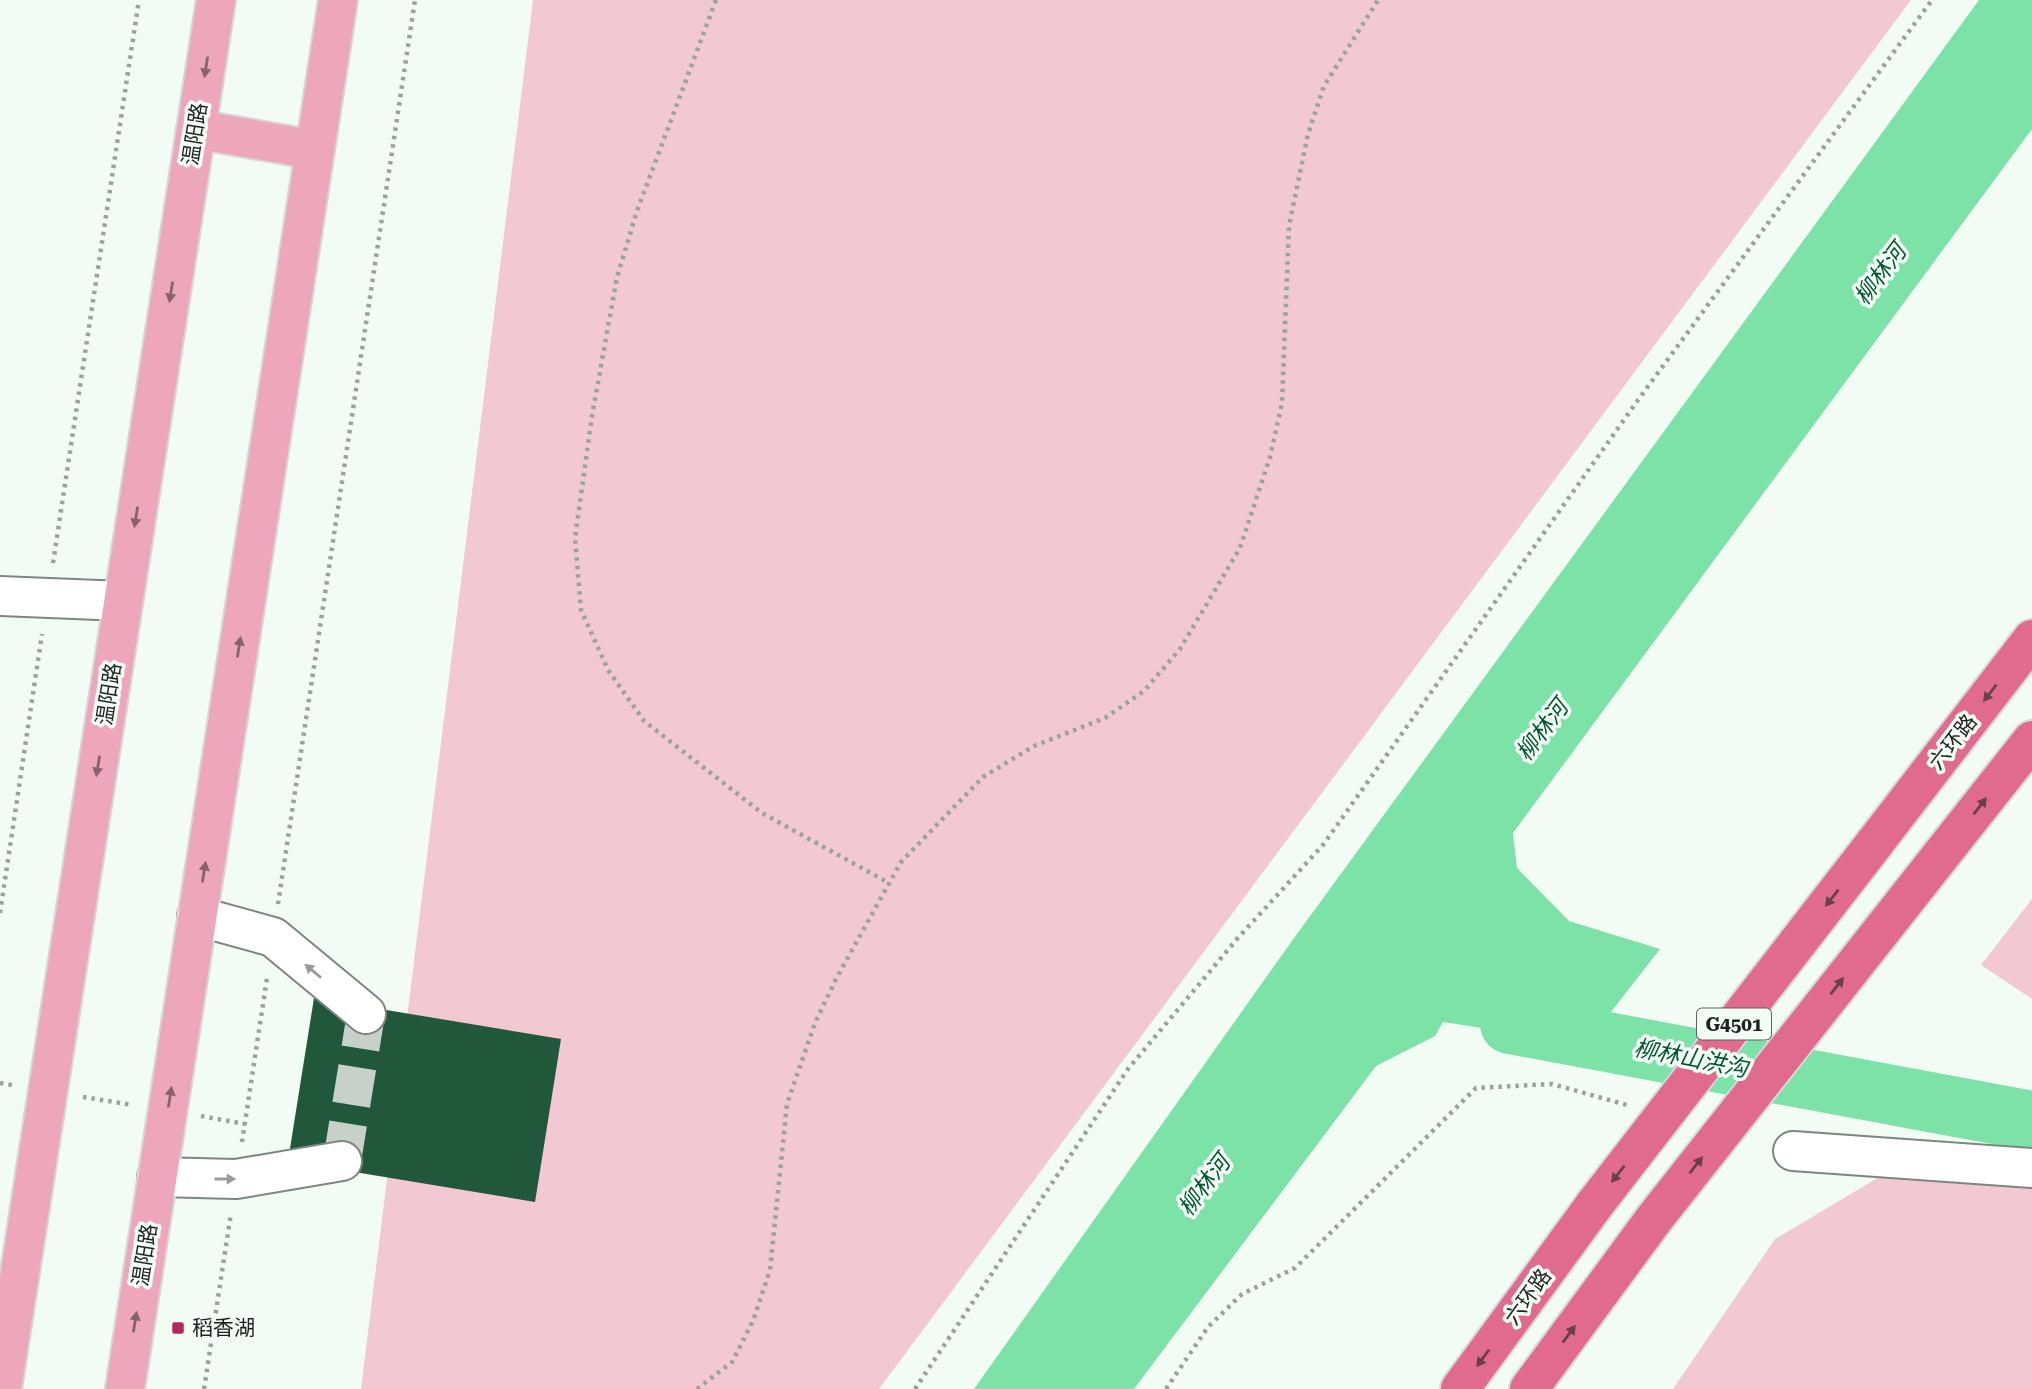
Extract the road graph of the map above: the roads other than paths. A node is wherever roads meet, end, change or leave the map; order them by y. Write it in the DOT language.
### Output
graph roads {
  1 [pos="216,0"];
  2 [pos="338,0"];
  3 [pos="196,129"];
  4 [pos="315,150"];
  5 [pos="0,596"];
  6 [pos="123,601"];
  7 [pos="2032,639"];
  8 [pos="2032,740"];
  9 [pos="197,916"];
  10 [pos="366,1014"];
  11 [pos="1793,1151"];
  12 [pos="342,1161"];
  13 [pos="2032,1168"];
  14 [pos="157,1178"];
  15 [pos="2,1389"];
  16 [pos="125,1389"];
  17 [pos="1460,1389"];
  18 [pos="1529,1389"];
  1 -- 3 [label="main road, 温阳路, one-way"];
  2 -- 4 [label="main road, 温阳路"];
  3 -- 4 [label="main road"];
  3 -- 6 [label="main road, 温阳路, one-way"];
  9 -- 4 [label="main road, 温阳路, one-way"];
  5 -- 6 [label="street"];
  6 -- 15 [label="main road, 温阳路, one-way"];
  7 -- 17 [label="highway, 六环路 / G4501, one-way, bridge"];
  18 -- 8 [label="highway, G4501, one-way, bridge"];
  10 -- 9 [label="street, one-way"];
  14 -- 9 [label="main road, 温阳路, one-way"];
  11 -- 13 [label="street"];
  14 -- 12 [label="street, one-way"];
  16 -- 14 [label="main road, 温阳路, one-way"];
}
